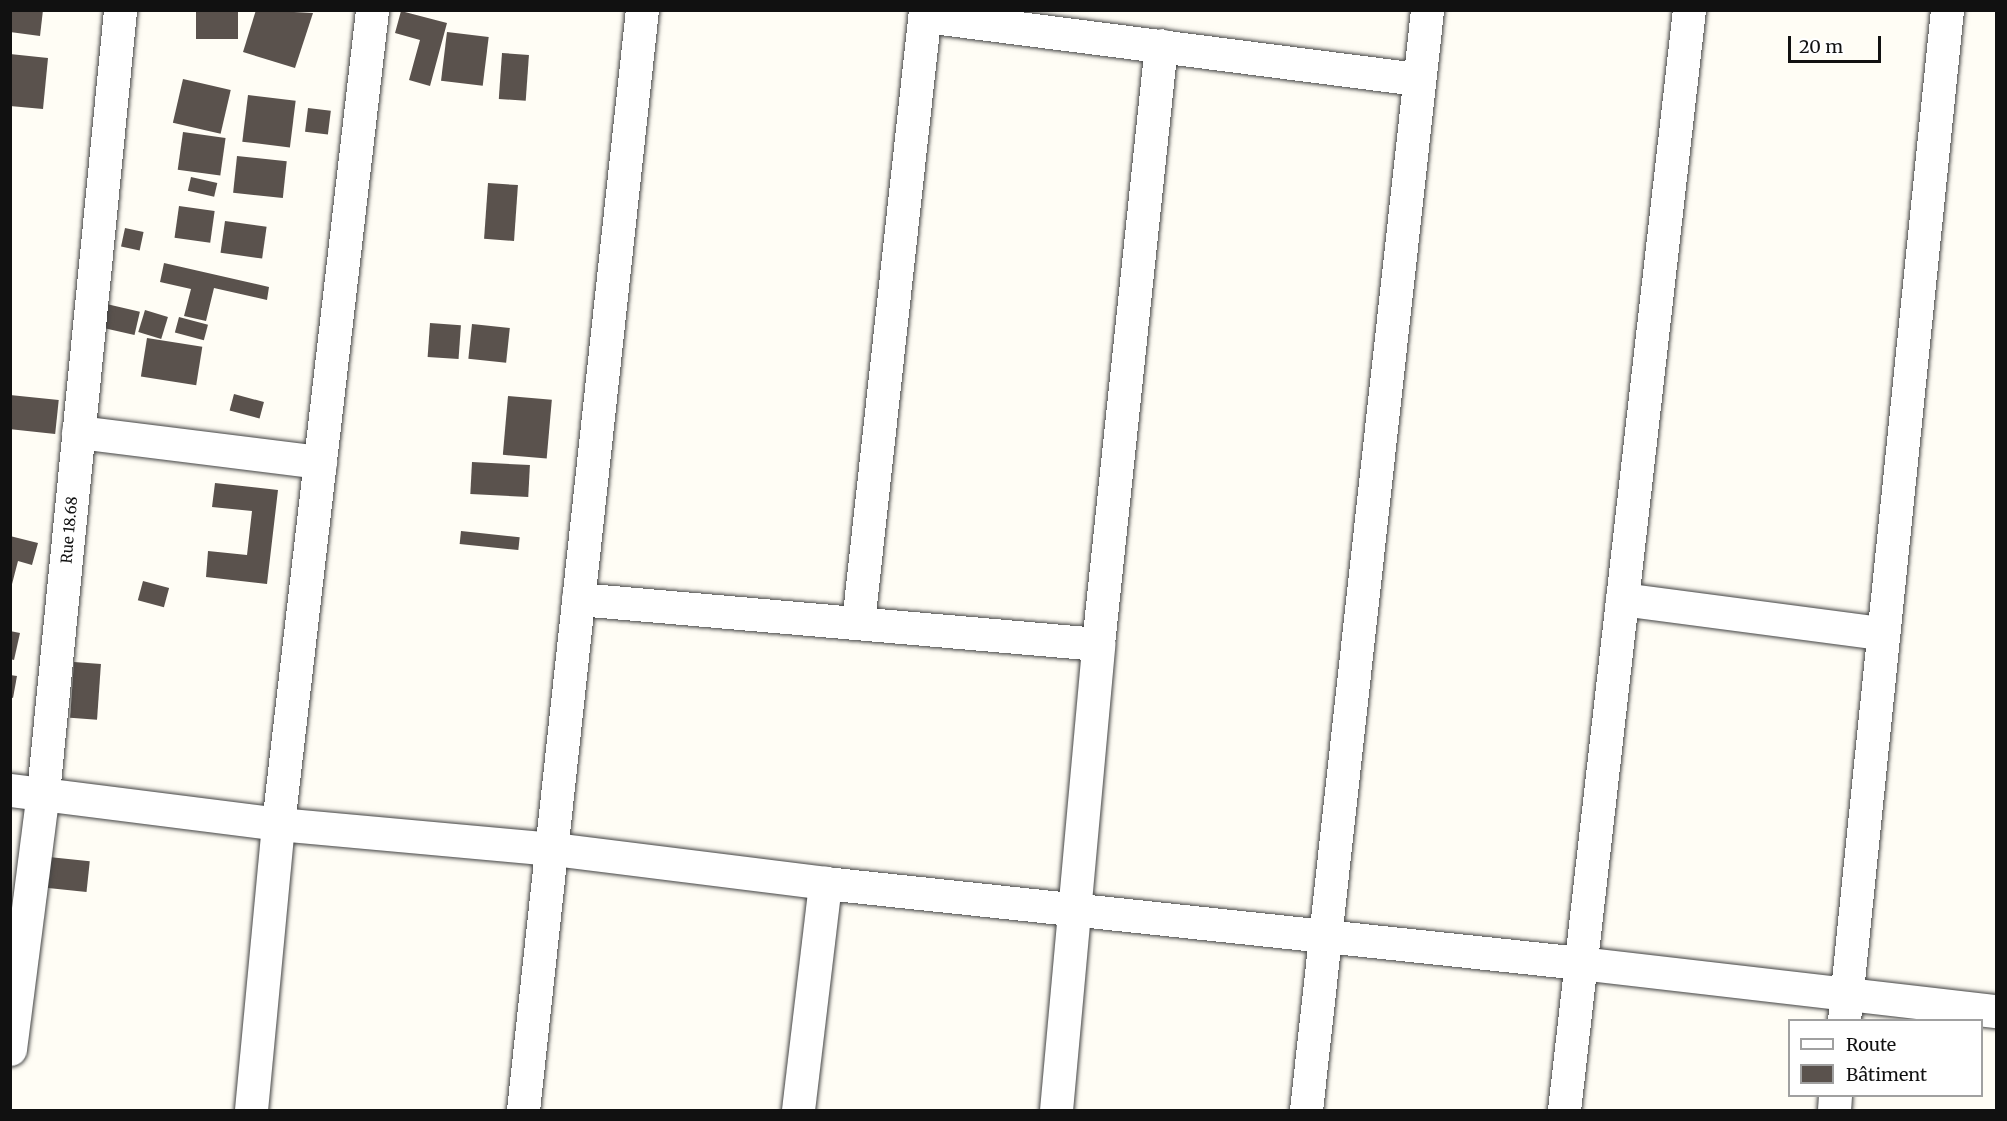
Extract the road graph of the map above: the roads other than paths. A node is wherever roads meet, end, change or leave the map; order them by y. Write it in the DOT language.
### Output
graph roads {
  1 [pos="120,10"];
  2 [pos="372,10"];
  3 [pos="642,10"];
  4 [pos="1427,10"];
  5 [pos="1689,10"];
  6 [pos="1947,10"];
  7 [pos="925,13"];
  8 [pos="1161,45"];
  9 [pos="1419,79"];
  10 [pos="78,432"];
  11 [pos="320,462"];
  12 [pos="578,599"];
  13 [pos="1622,599"];
  14 [pos="858,623"];
  15 [pos="1882,633"];
  16 [pos="1098,644"];
  17 [pos="10,790"];
  18 [pos="43,793"];
  19 [pos="278,824"];
  20 [pos="553,849"];
  21 [pos="825,883"];
  22 [pos="1075,908"];
  23 [pos="1325,937"];
  24 [pos="1580,963"];
  25 [pos="1846,1007"];
  26 [pos="1996,1011"];
  27 [pos="10,1049"];
  28 [pos="251,1110"];
  29 [pos="523,1110"];
  30 [pos="798,1110"];
  31 [pos="1056,1110"];
  32 [pos="1306,1110"];
  33 [pos="1564,1110"];
  1 -- 10 [label="street, Rue 18.68"];
  2 -- 11 [label="street"];
  3 -- 12 [label="street"];
  4 -- 9 [label="street"];
  5 -- 13 [label="street"];
  6 -- 15 [label="street"];
  7 -- 8 [label="street"];
  7 -- 14 [label="street"];
  8 -- 9 [label="street"];
  8 -- 16 [label="street"];
  9 -- 23 [label="street"];
  10 -- 11 [label="street"];
  10 -- 18 [label="street, Rue 18.68"];
  11 -- 19 [label="street"];
  12 -- 14 [label="street"];
  12 -- 20 [label="street"];
  13 -- 15 [label="street"];
  13 -- 24 [label="street"];
  14 -- 16 [label="street"];
  15 -- 25 [label="street"];
  16 -- 22 [label="street"];
  17 -- 18 [label="street"];
  18 -- 19 [label="street"];
  18 -- 27 [label="street, Rue 18.68"];
  19 -- 20 [label="street"];
  19 -- 28 [label="street"];
  20 -- 21 [label="street"];
  20 -- 29 [label="street"];
  21 -- 22 [label="street"];
  21 -- 30 [label="street"];
  22 -- 23 [label="street"];
  22 -- 31 [label="street"];
  23 -- 24 [label="street"];
  23 -- 32 [label="street"];
  24 -- 25 [label="street"];
  24 -- 33 [label="street"];
  25 -- 26 [label="street"];
}
